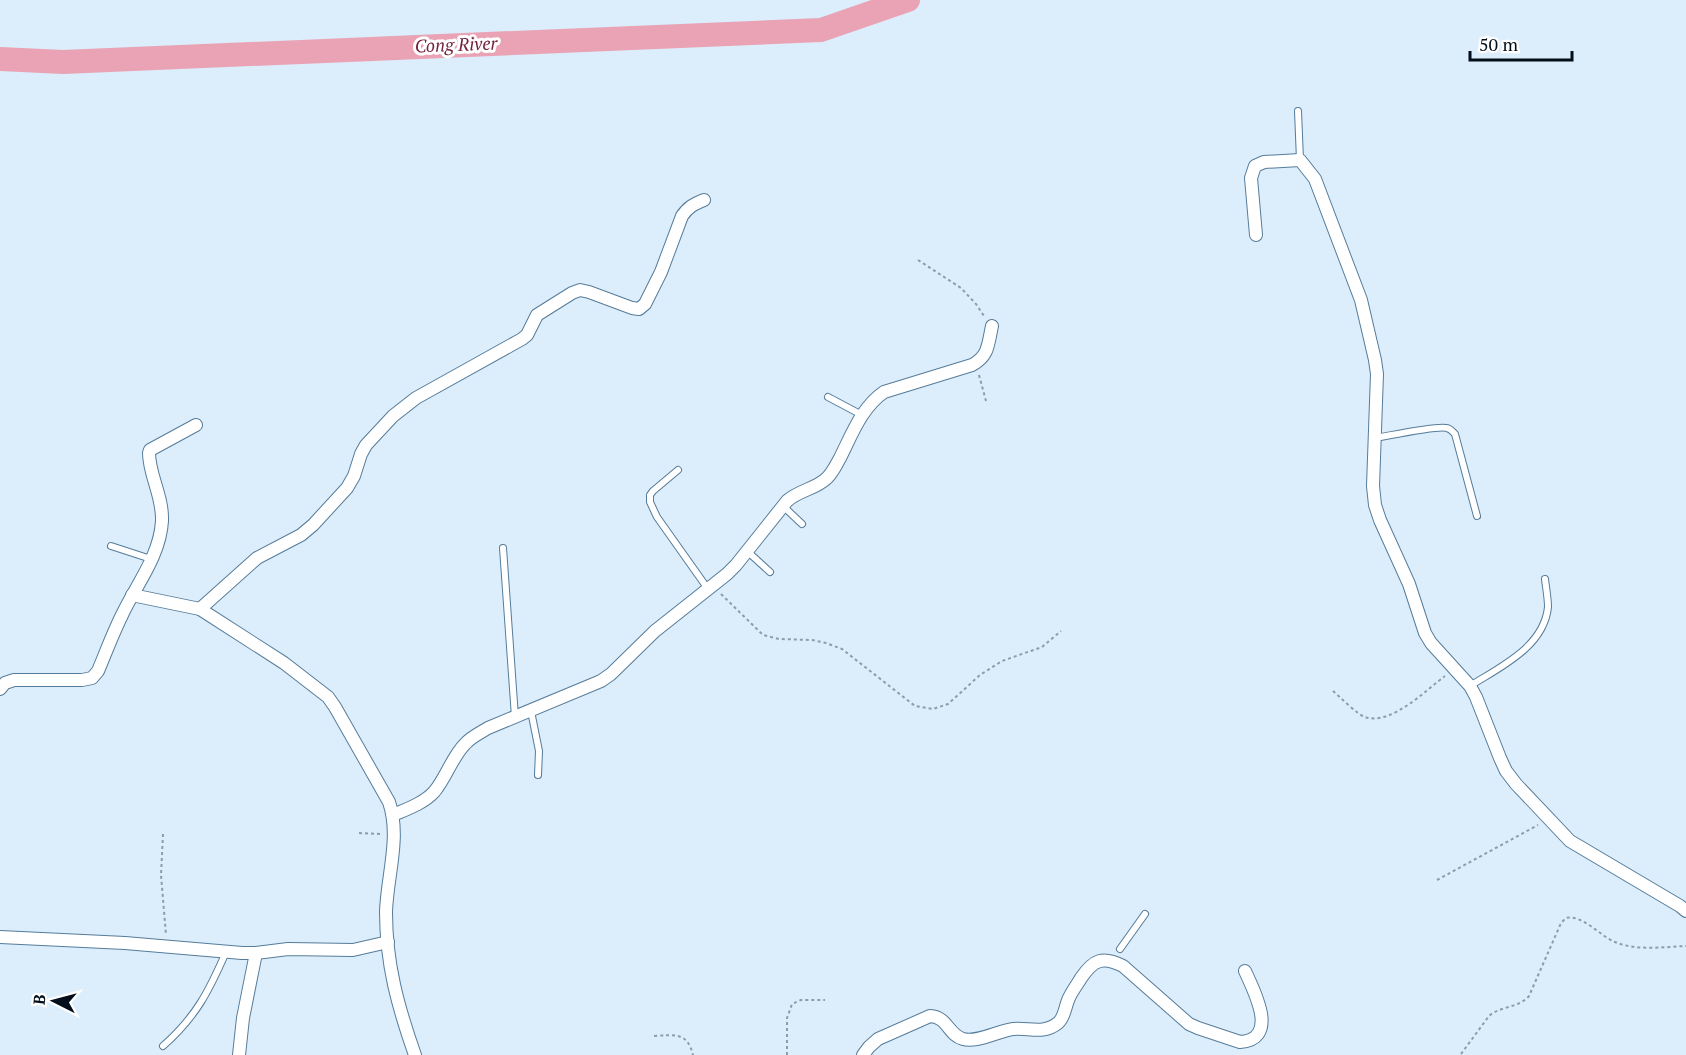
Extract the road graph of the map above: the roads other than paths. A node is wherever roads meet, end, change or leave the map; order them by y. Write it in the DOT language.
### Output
graph roads {
  1 [pos="1298,111"];
  2 [pos="1300,160"];
  3 [pos="704,200"];
  4 [pos="1256,236"];
  5 [pos="992,326"];
  6 [pos="828,397"];
  7 [pos="862,415"];
  8 [pos="196,425"];
  9 [pos="1375,438"];
  10 [pos="678,470"];
  11 [pos="783,506"];
  12 [pos="1477,516"];
  13 [pos="802,524"];
  14 [pos="111,546"];
  15 [pos="503,548"];
  16 [pos="747,551"];
  17 [pos="152,560"];
  18 [pos="770,572"];
  19 [pos="1545,579"];
  20 [pos="710,587"];
  21 [pos="132,595"];
  22 [pos="200,609"];
  23 [pos="1470,686"];
  24 [pos="0,689"];
  25 [pos="531,711"];
  26 [pos="515,717"];
  27 [pos="538,775"];
  28 [pos="393,815"];
  29 [pos="1686,911"];
  30 [pos="1145,914"];
  31 [pos="0,937"];
  32 [pos="388,942"];
  33 [pos="1120,949"];
  34 [pos="226,952"];
  35 [pos="256,953"];
  36 [pos="1245,971"];
  37 [pos="163,1046"];
  38 [pos="239,1055"];
  39 [pos="415,1055"];
  40 [pos="863,1055"];
  1 -- 2 [label="lane"];
  2 -- 4 [label="street"];
  2 -- 9 [label="street"];
  3 -- 22 [label="street"];
  5 -- 7 [label="street"];
  6 -- 7 [label="lane"];
  7 -- 11 [label="street"];
  8 -- 17 [label="street"];
  9 -- 12 [label="lane"];
  9 -- 23 [label="street"];
  10 -- 20 [label="lane"];
  11 -- 13 [label="lane"];
  11 -- 16 [label="street"];
  14 -- 17 [label="lane"];
  15 -- 26 [label="lane"];
  16 -- 18 [label="lane"];
  16 -- 20 [label="street"];
  17 -- 21 [label="street"];
  19 -- 23 [label="lane"];
  20 -- 25 [label="street"];
  21 -- 22 [label="street"];
  21 -- 24 [label="street"];
  22 -- 28 [label="street"];
  23 -- 29 [label="street"];
  25 -- 26 [label="street"];
  25 -- 27 [label="lane"];
  26 -- 28 [label="street"];
  28 -- 32 [label="street"];
  30 -- 33 [label="lane"];
  31 -- 34 [label="street"];
  32 -- 35 [label="street"];
  32 -- 39 [label="street"];
  34 -- 35 [label="street"];
  34 -- 37 [label="lane"];
  35 -- 38 [label="street"];
  36 -- 40 [label="street"];
}
